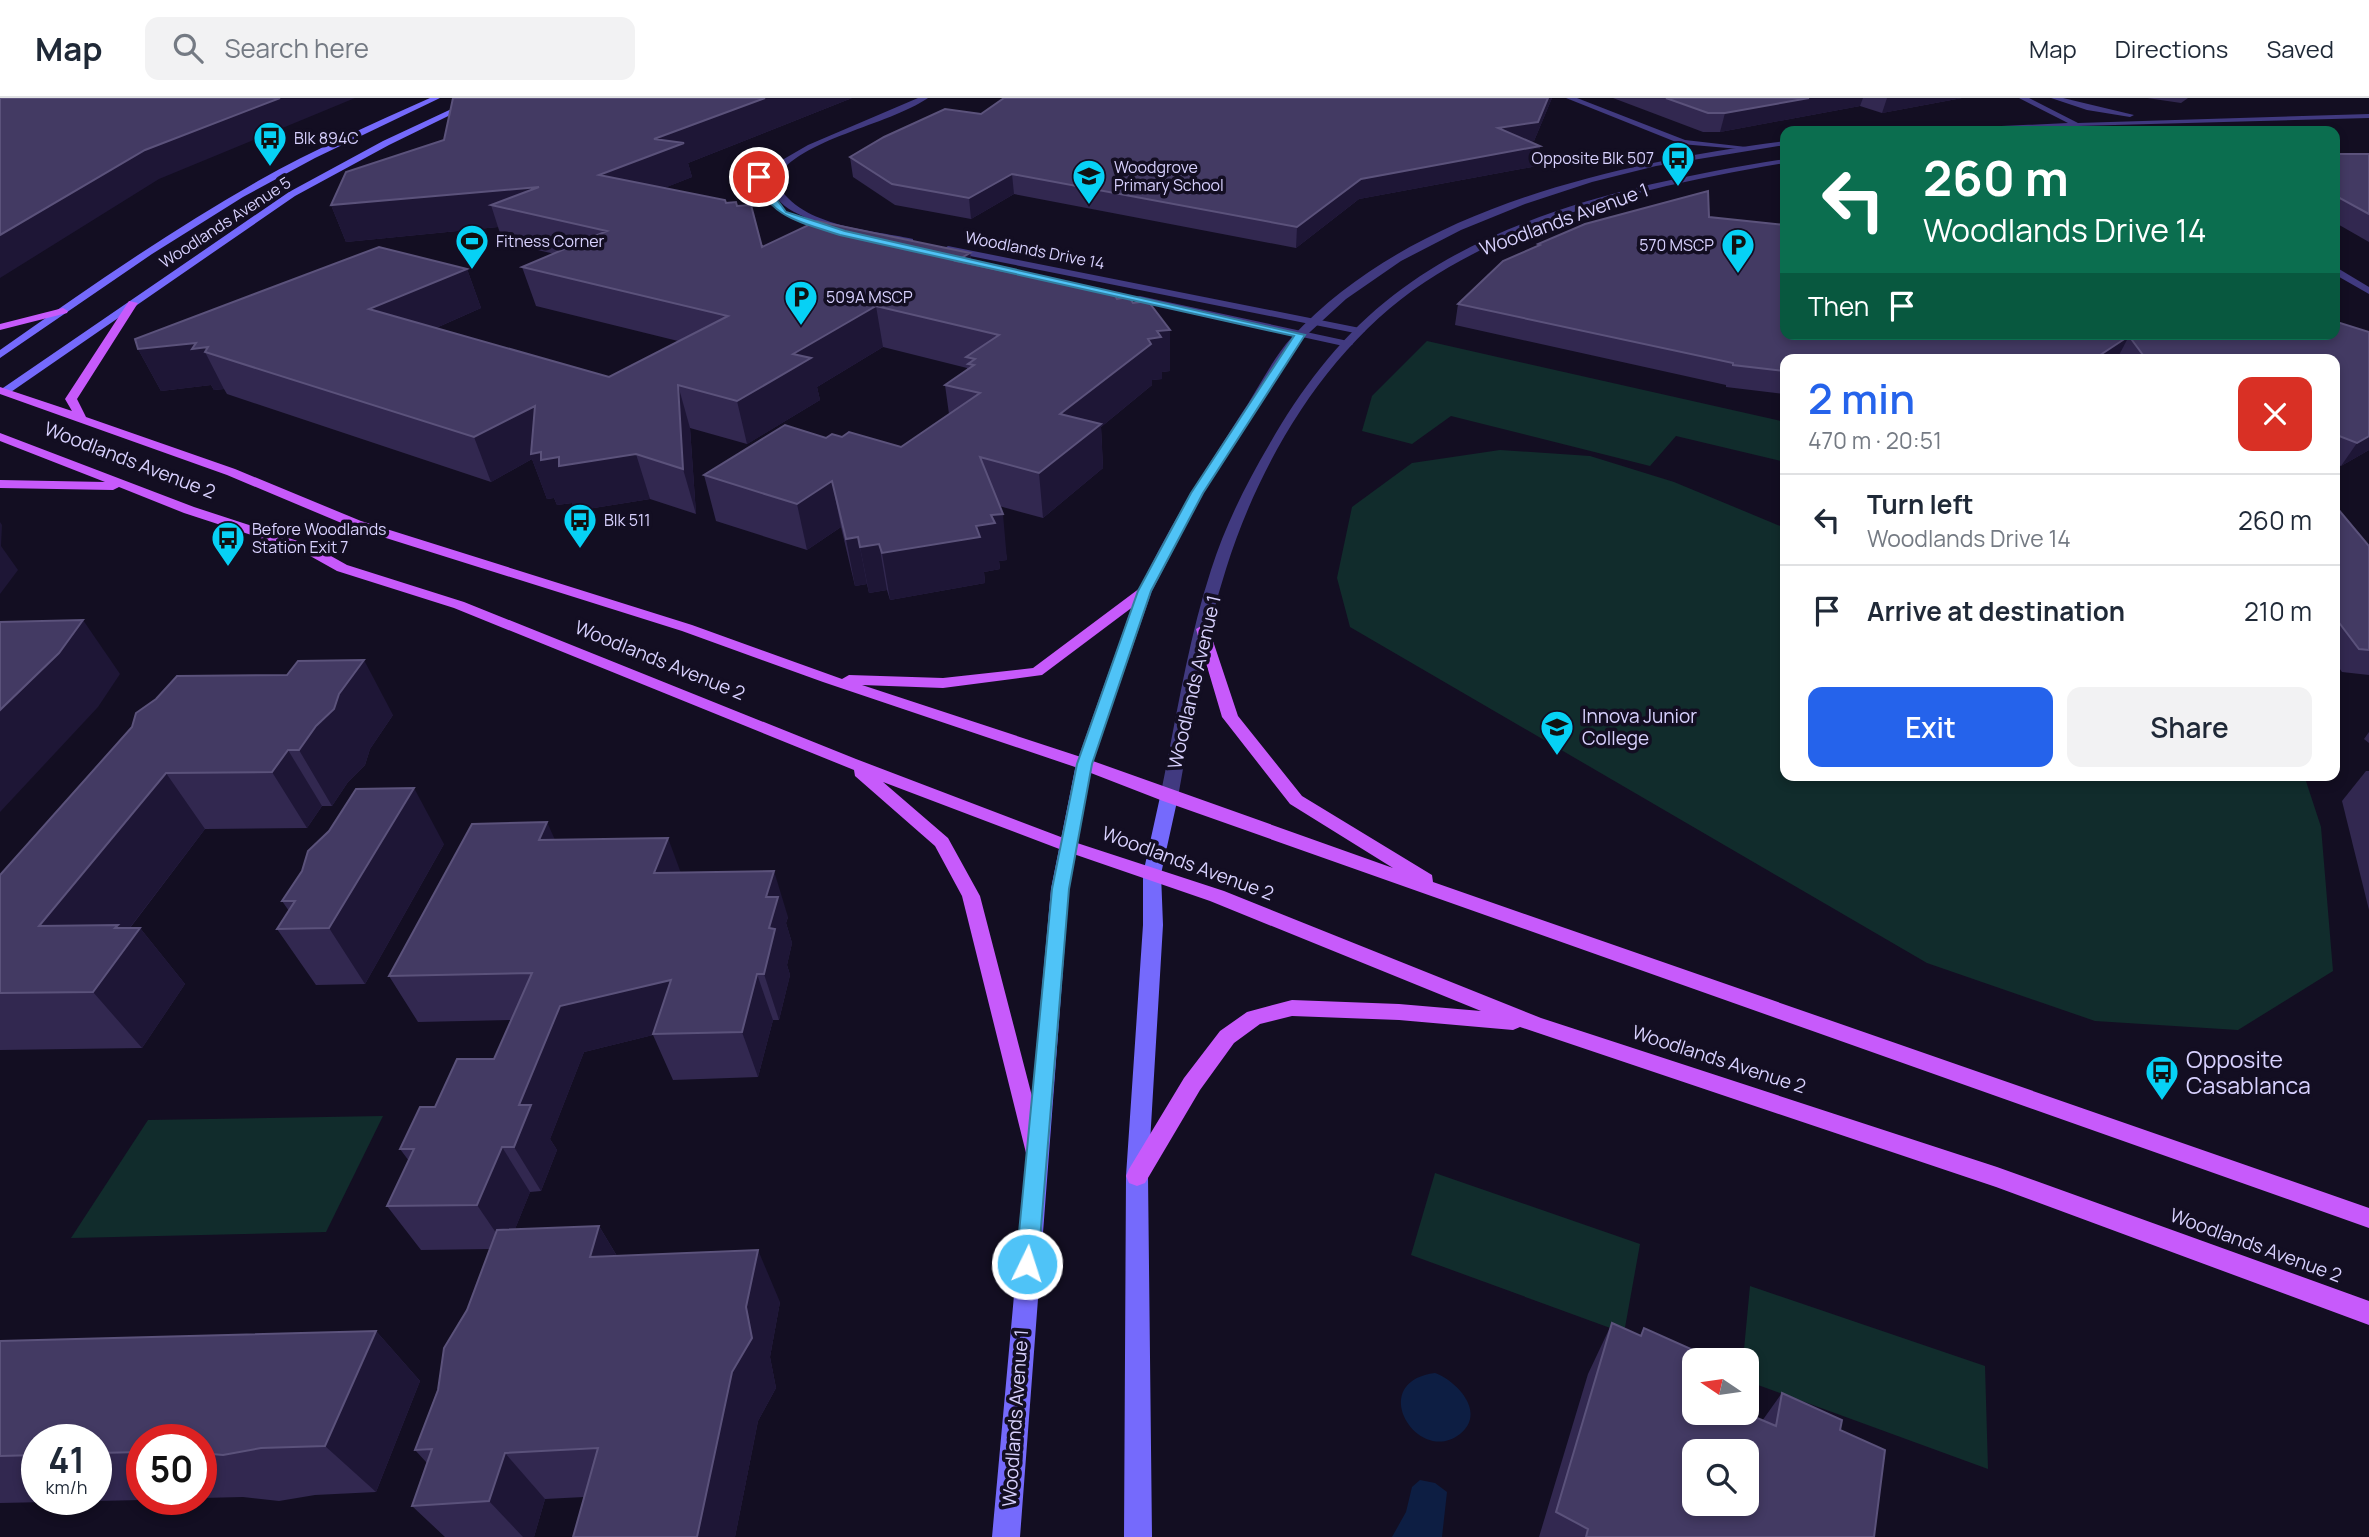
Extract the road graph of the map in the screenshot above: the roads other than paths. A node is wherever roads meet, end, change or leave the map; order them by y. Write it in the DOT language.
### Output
graph roads {
  1 [pos="436,98"];
  2 [pos="481,98"];
  3 [pos="904,98"];
  4 [pos="924,98"];
  5 [pos="1570,98"];
  6 [pos="2022,98"];
  7 [pos="2053,98"];
  8 [pos="1560,101"];
  9 [pos="2369,117"];
  10 [pos="2255,119"];
  11 [pos="2200,121"];
  12 [pos="2104,124"];
  13 [pos="2078,125"];
  14 [pos="1987,126"];
  15 [pos="2045,126"];
  16 [pos="2108,126"];
  17 [pos="2291,126"];
  18 [pos="2369,126"];
  19 [pos="2340,127"];
  20 [pos="1780,145"];
  21 [pos="1751,148"];
  22 [pos="1672,162"];
  23 [pos="1780,162"];
  24 [pos="929,249"];
  25 [pos="2340,274"];
  26 [pos="2340,286"];
  27 [pos="2369,291"];
  28 [pos="133,303"];
  29 [pos="2369,303"];
  30 [pos="63,310"];
  31 [pos="1312,322"];
  32 [pos="0,327"];
  33 [pos="1360,331"];
  34 [pos="1300,335"];
  35 [pos="1348,344"];
  36 [pos="0,355"];
  37 [pos="2,392"];
  38 [pos="82,418"];
  39 [pos="0,437"];
  40 [pos="0,484"];
  41 [pos="124,486"];
  42 [pos="1145,591"];
  43 [pos="1203,629"];
  44 [pos="828,679"];
  45 [pos="850,763"];
  46 [pos="1084,764"];
  47 [pos="1169,797"];
  48 [pos="1068,846"];
  49 [pos="1152,874"];
  50 [pos="1454,898"];
  51 [pos="1534,1024"];
  52 [pos="1036,1154"];
  53 [pos="1137,1176"];
  54 [pos="2369,1218"];
  55 [pos="2369,1313"];
  56 [pos="1006,1537"];
  57 [pos="1138,1537"];
  1 -- 30 [label="main road, Woodlands Avenue 5"];
  2 -- 28 [label="main road, Woodlands Avenue 5"];
  3 -- 24 [label="street, Woodlands Drive 14"];
  4 -- 24 [label="street, Woodlands Drive 14"];
  5 -- 21 [label="street"];
  6 -- 13 [label="street"];
  6 -- 14 [label="street"];
  7 -- 11 [label="street"];
  7 -- 12 [label="street"];
  8 -- 22 [label="street"];
  9 -- 10 [label="street"];
  10 -- 11 [label="street"];
  10 -- 17 [label="street"];
  11 -- 12 [label="street"];
  12 -- 13 [label="street"];
  12 -- 16 [label="street"];
  13 -- 15 [label="street"];
  18 -- 19 [label="street"];
  20 -- 21 [label="street, Woodlands Avenue 1"];
  21 -- 22 [label="street, Woodlands Avenue 1"];
  22 -- 31 [label="street, Woodlands Avenue 1"];
  23 -- 33 [label="street, Woodlands Avenue 1"];
  24 -- 31 [label="street, Woodlands Drive 14"];
  24 -- 34 [label="street, Woodlands Drive 14"];
  25 -- 27 [label="street"];
  26 -- 29 [label="street"];
  28 -- 37 [label="main road, Woodlands Avenue 5"];
  28 -- 38 [label="main road"];
  30 -- 32 [label="main road"];
  30 -- 36 [label="main road, Woodlands Avenue 5"];
  31 -- 33 [label="street, Woodlands Drive 14"];
  31 -- 34 [label="street, Woodlands Avenue 1"];
  33 -- 35 [label="street, Woodlands Avenue 1"];
  34 -- 35 [label="street, Woodlands Drive 14"];
  34 -- 42 [label="street, Woodlands Avenue 1"];
  35 -- 43 [label="street, Woodlands Avenue 1"];
  37 -- 38 [label="main road, Woodlands Avenue 2"];
  38 -- 44 [label="main road, Woodlands Avenue 2"];
  39 -- 41 [label="main road, Woodlands Avenue 2"];
  40 -- 41 [label="main road"];
  41 -- 45 [label="main road, Woodlands Avenue 2"];
  42 -- 44 [label="main road"];
  42 -- 46 [label="street, Woodlands Avenue 1"];
  43 -- 47 [label="street, Woodlands Avenue 1"];
  43 -- 50 [label="main road"];
  44 -- 46 [label="main road, Woodlands Avenue 2"];
  45 -- 48 [label="main road, Woodlands Avenue 2"];
  45 -- 52 [label="main road"];
  46 -- 47 [label="main road, Woodlands Avenue 2"];
  46 -- 48 [label="main road, Woodlands Avenue 1"];
  47 -- 49 [label="main road, Woodlands Avenue 1"];
  47 -- 50 [label="main road, Woodlands Avenue 2"];
  48 -- 49 [label="main road, Woodlands Avenue 2"];
  48 -- 52 [label="main road, Woodlands Avenue 1"];
  49 -- 51 [label="main road, Woodlands Avenue 2"];
  49 -- 53 [label="main road, Woodlands Avenue 1"];
  50 -- 54 [label="main road, Woodlands Avenue 2"];
  51 -- 53 [label="main road"];
  51 -- 55 [label="main road, Woodlands Avenue 2"];
  52 -- 56 [label="main road, Woodlands Avenue 1"];
  53 -- 57 [label="main road, Woodlands Avenue 1"];
}
